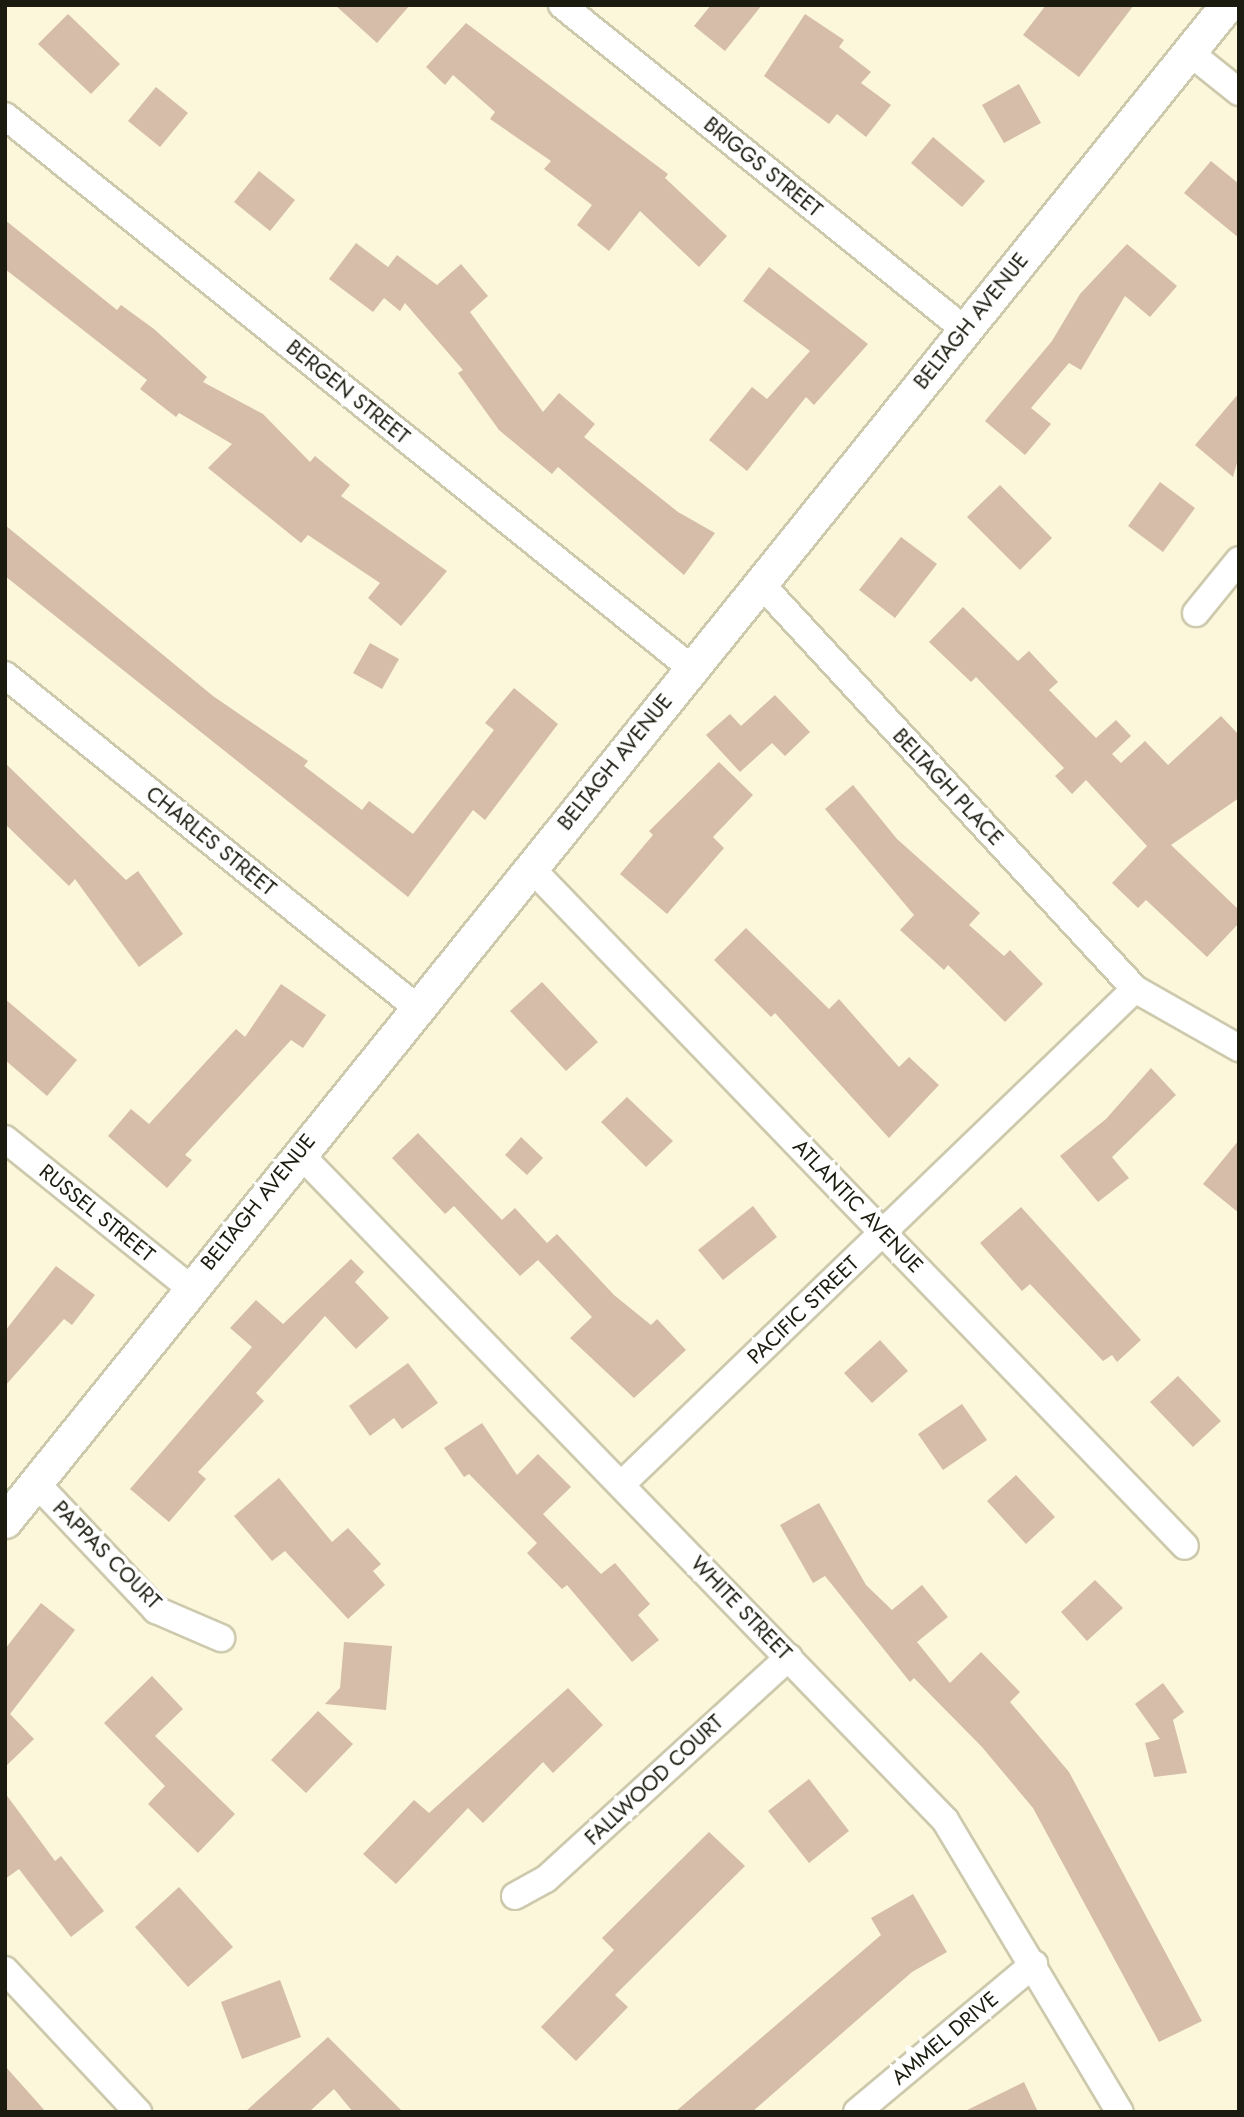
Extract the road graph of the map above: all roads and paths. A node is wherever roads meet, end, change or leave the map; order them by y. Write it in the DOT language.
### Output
graph roads {
  1 [pos="562,5"];
  2 [pos="1227,5"];
  3 [pos="1189,52"];
  4 [pos="1239,92"];
  5 [pos="5,116"];
  6 [pos="964,329"];
  7 [pos="1239,560"];
  8 [pos="761,584"];
  9 [pos="1196,613"];
  10 [pos="691,668"];
  11 [pos="5,675"];
  12 [pos="530,867"];
  13 [pos="1135,989"];
  14 [pos="416,1007"];
  15 [pos="1239,1048"];
  16 [pos="5,1139"];
  17 [pos="299,1153"];
  18 [pos="883,1232"];
  19 [pos="189,1287"];
  20 [pos="36,1483"];
  21 [pos="622,1485"];
  22 [pos="5,1521"];
  23 [pos="1185,1546"];
  24 [pos="221,1638"];
  25 [pos="789,1657"];
  26 [pos="515,1896"];
  27 [pos="1034,1964"];
  28 [pos="5,1970"];
  29 [pos="138,2112"];
  30 [pos="857,2112"];
  31 [pos="1120,2112"];
  1 -- 6 [label="street, BRIGGS STREET"];
  2 -- 3 [label="street, BELTAGH AVENUE"];
  3 -- 4 [label="street"];
  3 -- 6 [label="street, BELTAGH AVENUE"];
  5 -- 10 [label="street, BERGEN STREET"];
  6 -- 8 [label="street, BELTAGH AVENUE"];
  7 -- 9 [label="street"];
  8 -- 10 [label="street, BELTAGH AVENUE"];
  8 -- 13 [label="street, BELTAGH PLACE"];
  10 -- 12 [label="street, BELTAGH AVENUE"];
  11 -- 14 [label="street, CHARLES STREET"];
  12 -- 14 [label="street, BELTAGH AVENUE"];
  12 -- 18 [label="street, ATLANTIC AVENUE"];
  13 -- 15 [label="street, BELTAGH PLACE"];
  13 -- 18 [label="street, PACIFIC STREET"];
  14 -- 17 [label="street, BELTAGH AVENUE"];
  16 -- 19 [label="street, RUSSEL STREET"];
  17 -- 19 [label="street, BELTAGH AVENUE"];
  17 -- 21 [label="street, WHITE STREET"];
  18 -- 21 [label="street, PACIFIC STREET"];
  18 -- 23 [label="street, ATLANTIC AVENUE"];
  19 -- 20 [label="street, BELTAGH AVENUE"];
  20 -- 22 [label="street, BELTAGH AVENUE"];
  20 -- 24 [label="street, PAPPAS COURT"];
  21 -- 25 [label="street, WHITE STREET"];
  25 -- 26 [label="street, FALLWOOD COURT"];
  25 -- 27 [label="street, WHITE STREET"];
  27 -- 30 [label="street, AMMEL DRIVE"];
  27 -- 31 [label="street, WHITE STREET"];
  28 -- 29 [label="street"];
}
